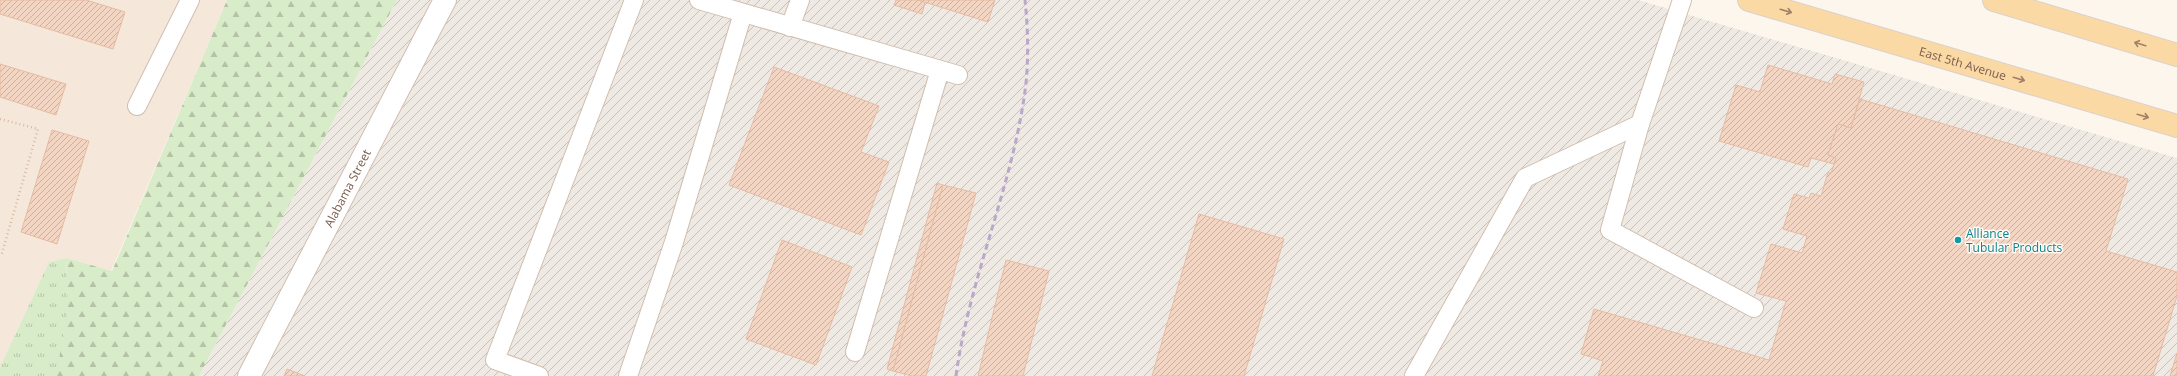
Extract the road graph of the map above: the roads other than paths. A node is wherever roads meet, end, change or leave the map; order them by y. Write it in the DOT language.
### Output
graph roads {
  1 [pos="190,0"];
  2 [pos="445,0"];
  3 [pos="634,0"];
  4 [pos="699,0"];
  5 [pos="800,0"];
  6 [pos="1682,0"];
  7 [pos="1749,0"];
  8 [pos="1994,0"];
  9 [pos="743,13"];
  10 [pos="790,27"];
  11 [pos="2177,55"];
  12 [pos="940,70"];
  13 [pos="958,75"];
  14 [pos="137,106"];
  15 [pos="2176,121"];
  16 [pos="1640,124"];
  17 [pos="1754,308"];
  18 [pos="855,352"];
  19 [pos="496,368"];
  20 [pos="249,376"];
  21 [pos="539,376"];
  22 [pos="628,376"];
  23 [pos="1414,376"];
  1 -- 14 [label="lane"];
  2 -- 20 [label="street, Alabama Street"];
  3 -- 19 [label="lane"];
  4 -- 9 [label="lane"];
  5 -- 10 [label="lane"];
  6 -- 16 [label="lane"];
  7 -- 15 [label="main road, East 5th Avenue, one-way"];
  11 -- 8 [label="main road, one-way"];
  9 -- 10 [label="lane"];
  9 -- 22 [label="lane"];
  10 -- 12 [label="lane"];
  12 -- 13 [label="lane"];
  12 -- 18 [label="lane"];
  16 -- 17 [label="lane"];
  16 -- 23 [label="lane"];
  19 -- 21 [label="lane"];
}
